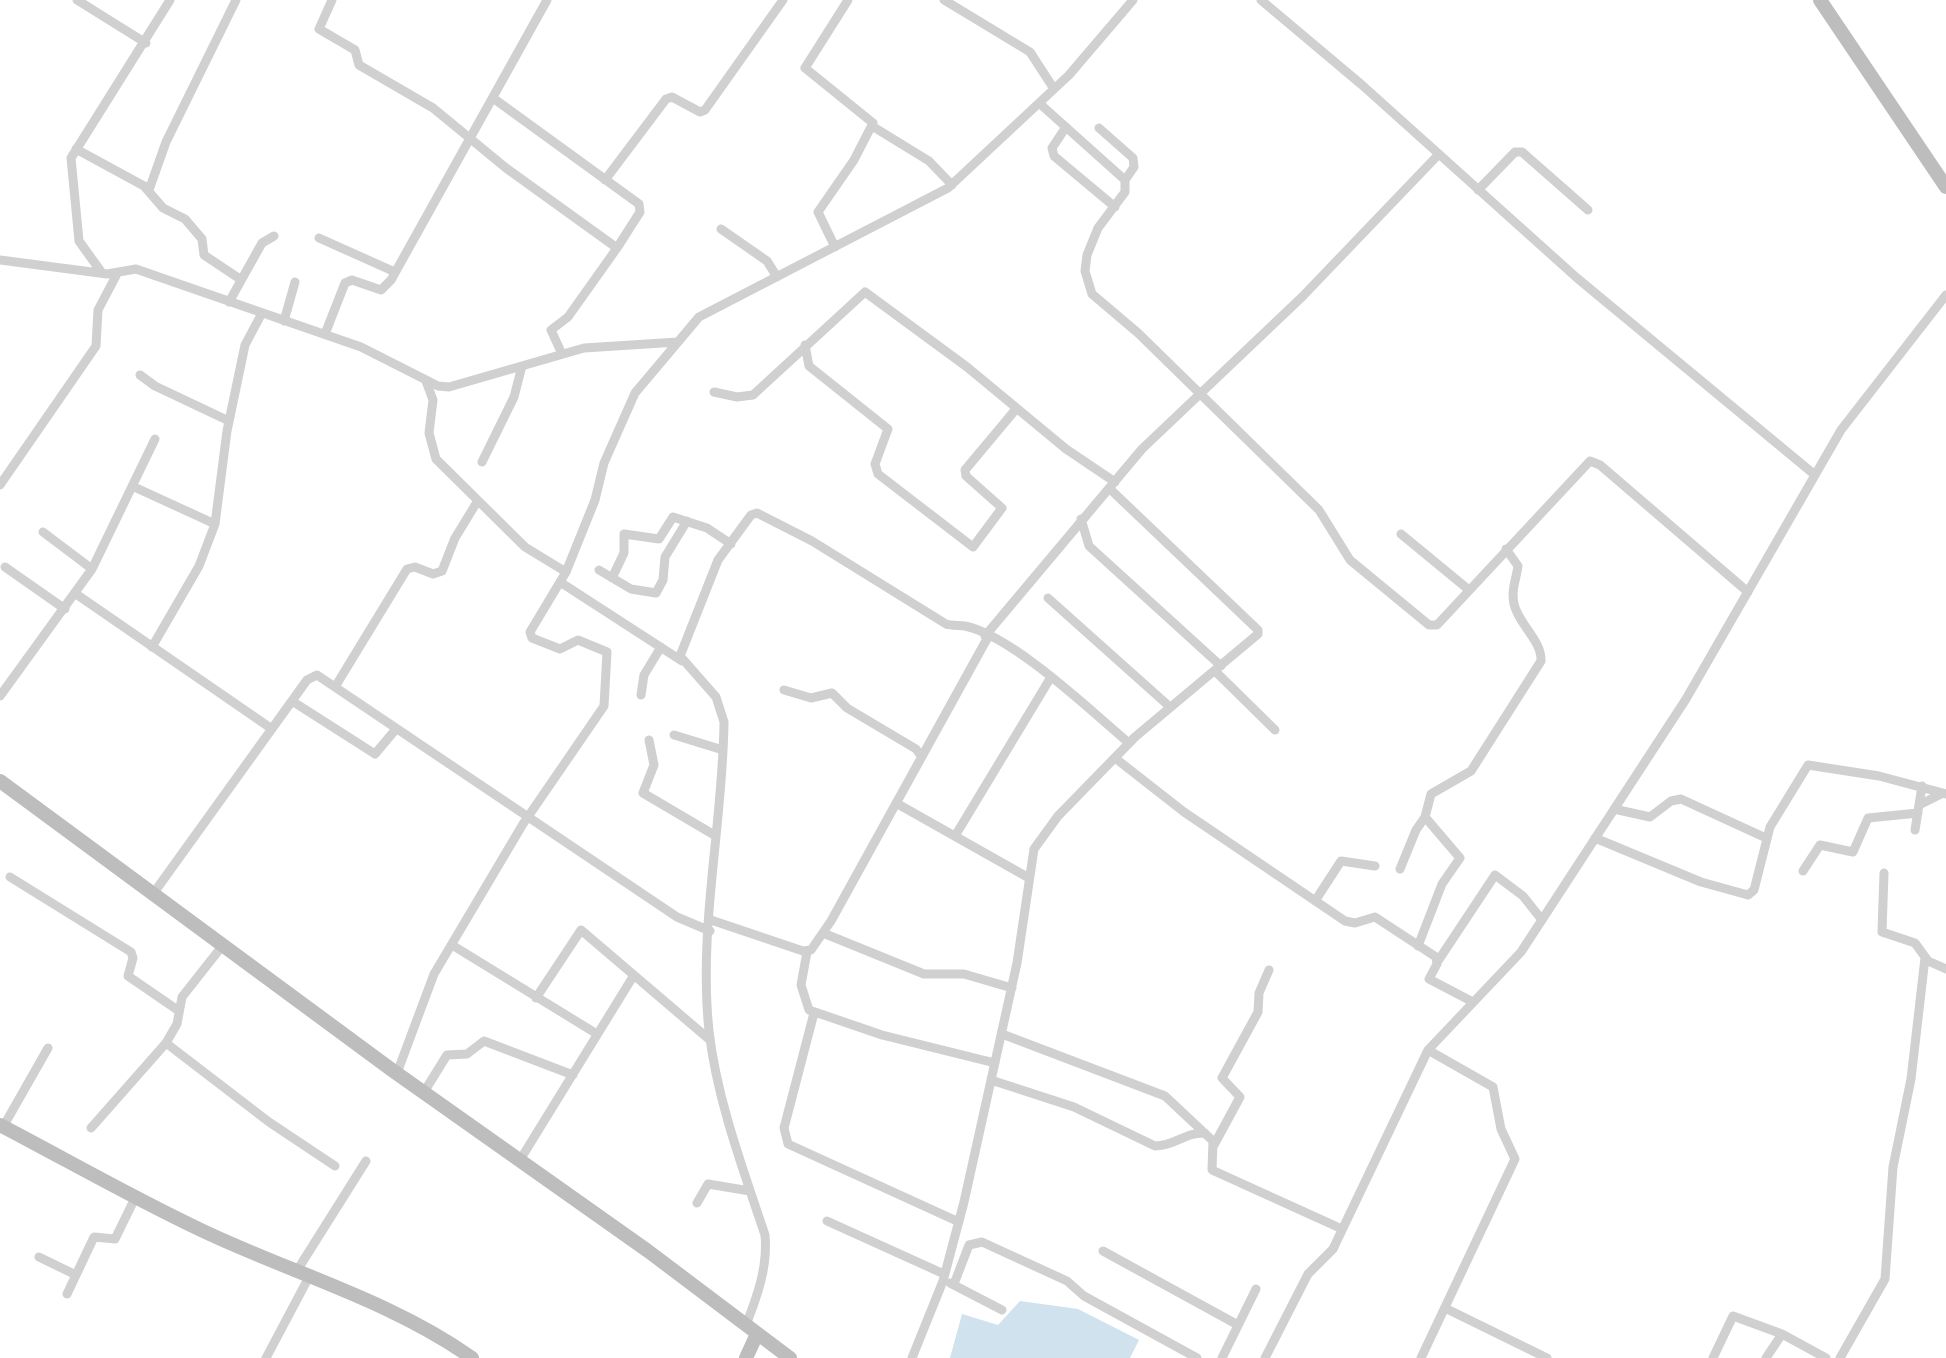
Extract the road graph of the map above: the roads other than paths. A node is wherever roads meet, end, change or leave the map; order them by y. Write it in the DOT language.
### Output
graph roads {
  1 [pos="77,0"];
  2 [pos="170,0"];
  3 [pos="236,0"];
  4 [pos="332,0"];
  5 [pos="547,0"];
  6 [pos="848,0"];
  7 [pos="944,0"];
  8 [pos="1133,0"];
  9 [pos="1261,0"];
  10 [pos="1820,0"];
  11 [pos="782,1"];
  12 [pos="146,43"];
  13 [pos="1054,89"];
  14 [pos="493,98"];
  15 [pos="1039,103"];
  16 [pos="872,126"];
  17 [pos="1066,127"];
  18 [pos="1099,128"];
  19 [pos="471,137"];
  20 [pos="76,149"];
  21 [pos="1439,154"];
  22 [pos="605,180"];
  23 [pos="1125,180"];
  24 [pos="952,185"];
  25 [pos="1946,187"];
  26 [pos="149,190"];
  27 [pos="1478,190"];
  28 [pos="1115,207"];
  29 [pos="1588,210"];
  30 [pos="721,229"];
  31 [pos="274,236"];
  32 [pos="319,238"];
  33 [pos="835,247"];
  34 [pos="617,248"];
  35 [pos="0,260"];
  36 [pos="118,272"];
  37 [pos="395,272"];
  38 [pos="102,273"];
  39 [pos="777,277"];
  40 [pos="240,279"];
  41 [pos="295,282"];
  42 [pos="1946,295"];
  43 [pos="229,302"];
  44 [pos="262,313"];
  45 [pos="284,321"];
  46 [pos="325,334"];
  47 [pos="678,342"];
  48 [pos="805,345"];
  49 [pos="562,354"];
  50 [pos="522,366"];
  51 [pos="140,375"];
  52 [pos="426,381"];
  53 [pos="714,392"];
  54 [pos="1201,394"];
  55 [pos="1016,409"];
  56 [pos="229,421"];
  57 [pos="155,439"];
  58 [pos="482,462"];
  59 [pos="1815,475"];
  60 [pos="0,485"];
  61 [pos="132,486"];
  62 [pos="1113,486"];
  63 [pos="477,502"];
  64 [pos="1081,519"];
  65 [pos="687,521"];
  66 [pos="215,524"];
  67 [pos="43,532"];
  68 [pos="1401,534"];
  69 [pos="731,544"];
  70 [pos="1506,549"];
  71 [pos="5,567"];
  72 [pos="92,569"];
  73 [pos="599,570"];
  74 [pos="566,572"];
  75 [pos="612,578"];
  76 [pos="560,582"];
  77 [pos="1469,590"];
  78 [pos="1748,592"];
  79 [pos="76,594"];
  80 [pos="1048,598"];
  81 [pos="65,609"];
  82 [pos="987,637"];
  83 [pos="152,647"];
  84 [pos="661,647"];
  85 [pos="682,661"];
  86 [pos="1218,669"];
  87 [pos="1051,677"];
  88 [pos="335,687"];
  89 [pos="784,690"];
  90 [pos="641,695"];
  91 [pos="0,696"];
  92 [pos="292,701"];
  93 [pos="1170,707"];
  94 [pos="272,729"];
  95 [pos="396,729"];
  96 [pos="1275,730"];
  97 [pos="674,735"];
  98 [pos="649,740"];
  99 [pos="1129,743"];
  100 [pos="723,750"];
  101 [pos="921,756"];
  102 [pos="1115,758"];
  103 [pos="0,781"];
  104 [pos="1922,786"];
  105 [pos="1945,793"];
  106 [pos="896,803"];
  107 [pos="1614,809"];
  108 [pos="1919,809"];
  109 [pos="528,817"];
  110 [pos="1425,817"];
  111 [pos="1915,830"];
  112 [pos="716,836"];
  113 [pos="955,836"];
  114 [pos="1595,838"];
  115 [pos="1766,838"];
  116 [pos="1375,866"];
  117 [pos="1400,869"];
  118 [pos="1803,871"];
  119 [pos="1884,873"];
  120 [pos="10,877"];
  121 [pos="1029,878"];
  122 [pos="153,894"];
  123 [pos="1315,901"];
  124 [pos="1542,920"];
  125 [pos="710,926"];
  126 [pos="823,933"];
  127 [pos="223,945"];
  128 [pos="452,945"];
  129 [pos="1418,946"];
  130 [pos="807,952"];
  131 [pos="1925,958"];
  132 [pos="1438,961"];
  133 [pos="1946,969"];
  134 [pos="1269,970"];
  135 [pos="634,975"];
  136 [pos="1012,988"];
  137 [pos="536,998"];
  138 [pos="1473,1002"];
  139 [pos="179,1011"];
  140 [pos="814,1013"];
  141 [pos="597,1034"];
  142 [pos="1002,1034"];
  143 [pos="710,1040"];
  144 [pos="166,1043"];
  145 [pos="48,1048"];
  146 [pos="1428,1050"];
  147 [pos="995,1063"];
  148 [pos="397,1073"];
  149 [pos="573,1075"];
  150 [pos="991,1080"];
  151 [pos="424,1092"];
  152 [pos="1,1126"];
  153 [pos="91,1128"];
  154 [pos="1205,1133"];
  155 [pos="1214,1145"];
  156 [pos="520,1160"];
  157 [pos="366,1161"];
  158 [pos="335,1166"];
  159 [pos="750,1191"];
  160 [pos="136,1196"];
  161 [pos="697,1203"];
  162 [pos="827,1221"];
  163 [pos="959,1222"];
  164 [pos="1342,1229"];
  165 [pos="1103,1251"];
  166 [pos="39,1257"];
  167 [pos="304,1272"];
  168 [pos="76,1275"];
  169 [pos="947,1280"];
  170 [pos="1256,1289"];
  171 [pos="67,1294"];
  172 [pos="1447,1309"];
  173 [pos="1002,1310"];
  174 [pos="1238,1325"];
  175 [pos="752,1330"];
  176 [pos="1782,1334"];
  177 [pos="266,1358"];
  178 [pos="472,1358"];
  179 [pos="746,1358"];
  180 [pos="790,1358"];
  181 [pos="912,1358"];
  182 [pos="1197,1358"];
  183 [pos="1222,1358"];
  184 [pos="1265,1358"];
  185 [pos="1421,1358"];
  186 [pos="1547,1358"];
  187 [pos="1713,1358"];
  188 [pos="1766,1358"];
  189 [pos="1826,1358"];
  190 [pos="1840,1358"];
  1 -- 12 [label="street"];
  2 -- 12 [label="street"];
  3 -- 26 [label="street"];
  4 -- 19 [label="street"];
  5 -- 14 [label="street"];
  6 -- 16 [label="street"];
  7 -- 13 [label="street"];
  8 -- 13 [label="street"];
  9 -- 21 [label="street"];
  10 -- 25 [label="street"];
  11 -- 22 [label="street"];
  12 -- 20 [label="street"];
  13 -- 15 [label="street"];
  14 -- 19 [label="street"];
  14 -- 22 [label="street"];
  15 -- 17 [label="street"];
  15 -- 24 [label="street"];
  16 -- 24 [label="street"];
  16 -- 33 [label="street"];
  17 -- 23 [label="street"];
  17 -- 28 [label="street"];
  18 -- 23 [label="street"];
  19 -- 34 [label="street"];
  19 -- 37 [label="street"];
  20 -- 26 [label="street"];
  20 -- 38 [label="street"];
  21 -- 27 [label="street"];
  21 -- 54 [label="street"];
  22 -- 34 [label="street"];
  23 -- 28 [label="street"];
  24 -- 33 [label="street"];
  26 -- 40 [label="street"];
  27 -- 29 [label="street"];
  27 -- 59 [label="street"];
  28 -- 54 [label="street"];
  30 -- 39 [label="street"];
  31 -- 40 [label="street"];
  32 -- 37 [label="street"];
  33 -- 39 [label="street"];
  34 -- 49 [label="street"];
  35 -- 38 [label="street"];
  36 -- 38 [label="street"];
  36 -- 43 [label="street"];
  36 -- 60 [label="street"];
  37 -- 46 [label="street"];
  39 -- 47 [label="street"];
  40 -- 43 [label="street"];
  41 -- 45 [label="street"];
  42 -- 59 [label="street"];
  43 -- 44 [label="street"];
  44 -- 45 [label="street"];
  44 -- 56 [label="street"];
  45 -- 46 [label="street"];
  46 -- 52 [label="street"];
  47 -- 49 [label="street"];
  47 -- 74 [label="street"];
  48 -- 53 [label="street"];
  48 -- 55 [label="street"];
  48 -- 55 [label="street"];
  49 -- 50 [label="street"];
  50 -- 52 [label="street"];
  50 -- 58 [label="street"];
  51 -- 56 [label="street"];
  52 -- 63 [label="street"];
  54 -- 62 [label="street"];
  54 -- 77 [label="street"];
  55 -- 62 [label="street"];
  56 -- 66 [label="street"];
  57 -- 61 [label="street"];
  59 -- 78 [label="street"];
  61 -- 66 [label="street"];
  61 -- 72 [label="street"];
  62 -- 64 [label="street"];
  62 -- 86 [label="street"];
  63 -- 74 [label="street"];
  63 -- 88 [label="street"];
  64 -- 82 [label="street"];
  64 -- 86 [label="street"];
  65 -- 69 [label="street"];
  65 -- 75 [label="street"];
  65 -- 75 [label="street"];
  66 -- 83 [label="street"];
  67 -- 72 [label="street"];
  68 -- 77 [label="street"];
  69 -- 82 [label="street"];
  69 -- 85 [label="street"];
  70 -- 77 [label="street"];
  70 -- 78 [label="street"];
  70 -- 110 [label="street"];
  71 -- 81 [label="street"];
  72 -- 79 [label="street"];
  73 -- 75 [label="street"];
  74 -- 76 [label="street"];
  76 -- 84 [label="street"];
  76 -- 109 [label="street"];
  78 -- 107 [label="street"];
  79 -- 81 [label="street"];
  79 -- 83 [label="street"];
  80 -- 93 [label="street"];
  81 -- 91 [label="street"];
  82 -- 87 [label="street"];
  82 -- 101 [label="street"];
  83 -- 94 [label="street"];
  84 -- 85 [label="street"];
  84 -- 90 [label="street"];
  85 -- 100 [label="street"];
  86 -- 93 [label="street"];
  86 -- 96 [label="street"];
  87 -- 99 [label="street"];
  87 -- 113 [label="street"];
  88 -- 92 [label="street"];
  88 -- 95 [label="street"];
  89 -- 101 [label="street"];
  92 -- 94 [label="street"];
  92 -- 95 [label="street"];
  93 -- 99 [label="street"];
  94 -- 122 [label="street"];
  95 -- 109 [label="street"];
  97 -- 100 [label="street"];
  98 -- 112 [label="street"];
  99 -- 102 [label="street"];
  100 -- 112 [label="street"];
  101 -- 106 [label="street"];
  102 -- 121 [label="street"];
  102 -- 123 [label="street"];
  103 -- 122 [label="street"];
  104 -- 105 [label="street"];
  104 -- 108 [label="street"];
  104 -- 115 [label="street"];
  105 -- 108 [label="street"];
  106 -- 113 [label="street"];
  106 -- 126 [label="street"];
  107 -- 114 [label="street"];
  107 -- 115 [label="street"];
  108 -- 111 [label="street"];
  108 -- 118 [label="street"];
  109 -- 125 [label="street"];
  109 -- 128 [label="street"];
  110 -- 117 [label="street"];
  110 -- 129 [label="street"];
  112 -- 125 [label="street"];
  113 -- 121 [label="street"];
  114 -- 115 [label="street"];
  114 -- 124 [label="street"];
  116 -- 123 [label="street"];
  119 -- 131 [label="street"];
  120 -- 139 [label="street"];
  121 -- 136 [label="street"];
  122 -- 127 [label="street"];
  123 -- 129 [label="street"];
  124 -- 132 [label="street"];
  124 -- 138 [label="street"];
  125 -- 130 [label="street"];
  125 -- 143 [label="street"];
  126 -- 130 [label="street"];
  126 -- 136 [label="street"];
  127 -- 139 [label="street"];
  127 -- 148 [label="street"];
  128 -- 137 [label="street"];
  128 -- 148 [label="street"];
  129 -- 132 [label="street"];
  130 -- 140 [label="street"];
  131 -- 133 [label="street"];
  131 -- 190 [label="street"];
  132 -- 138 [label="street"];
  134 -- 155 [label="street"];
  135 -- 137 [label="street"];
  135 -- 141 [label="street"];
  135 -- 143 [label="street"];
  136 -- 142 [label="street"];
  137 -- 141 [label="street"];
  138 -- 146 [label="street"];
  139 -- 144 [label="street"];
  140 -- 147 [label="street"];
  140 -- 163 [label="street"];
  141 -- 149 [label="street"];
  142 -- 147 [label="street"];
  142 -- 154 [label="street"];
  143 -- 159 [label="street"];
  144 -- 153 [label="street"];
  144 -- 158 [label="street"];
  145 -- 152 [label="street"];
  146 -- 164 [label="street"];
  146 -- 172 [label="street"];
  147 -- 150 [label="street"];
  148 -- 151 [label="street"];
  149 -- 151 [label="street"];
  149 -- 156 [label="street"];
  150 -- 154 [label="street"];
  150 -- 163 [label="street"];
  151 -- 156 [label="street"];
  152 -- 160 [label="street"];
  154 -- 155 [label="street"];
  155 -- 164 [label="street"];
  156 -- 175 [label="street"];
  157 -- 167 [label="street"];
  159 -- 161 [label="street"];
  159 -- 175 [label="street"];
  160 -- 167 [label="street"];
  160 -- 168 [label="street"];
  162 -- 169 [label="street"];
  163 -- 169 [label="street"];
  164 -- 184 [label="street"];
  165 -- 174 [label="street"];
  166 -- 168 [label="street"];
  167 -- 177 [label="street"];
  167 -- 178 [label="street"];
  168 -- 171 [label="street"];
  169 -- 173 [label="street"];
  169 -- 181 [label="street"];
  169 -- 182 [label="street"];
  170 -- 174 [label="street"];
  172 -- 185 [label="street"];
  172 -- 186 [label="street"];
  174 -- 183 [label="street"];
  175 -- 179 [label="street"];
  175 -- 180 [label="street"];
  176 -- 187 [label="street"];
  176 -- 188 [label="street"];
  176 -- 189 [label="street"];
}
